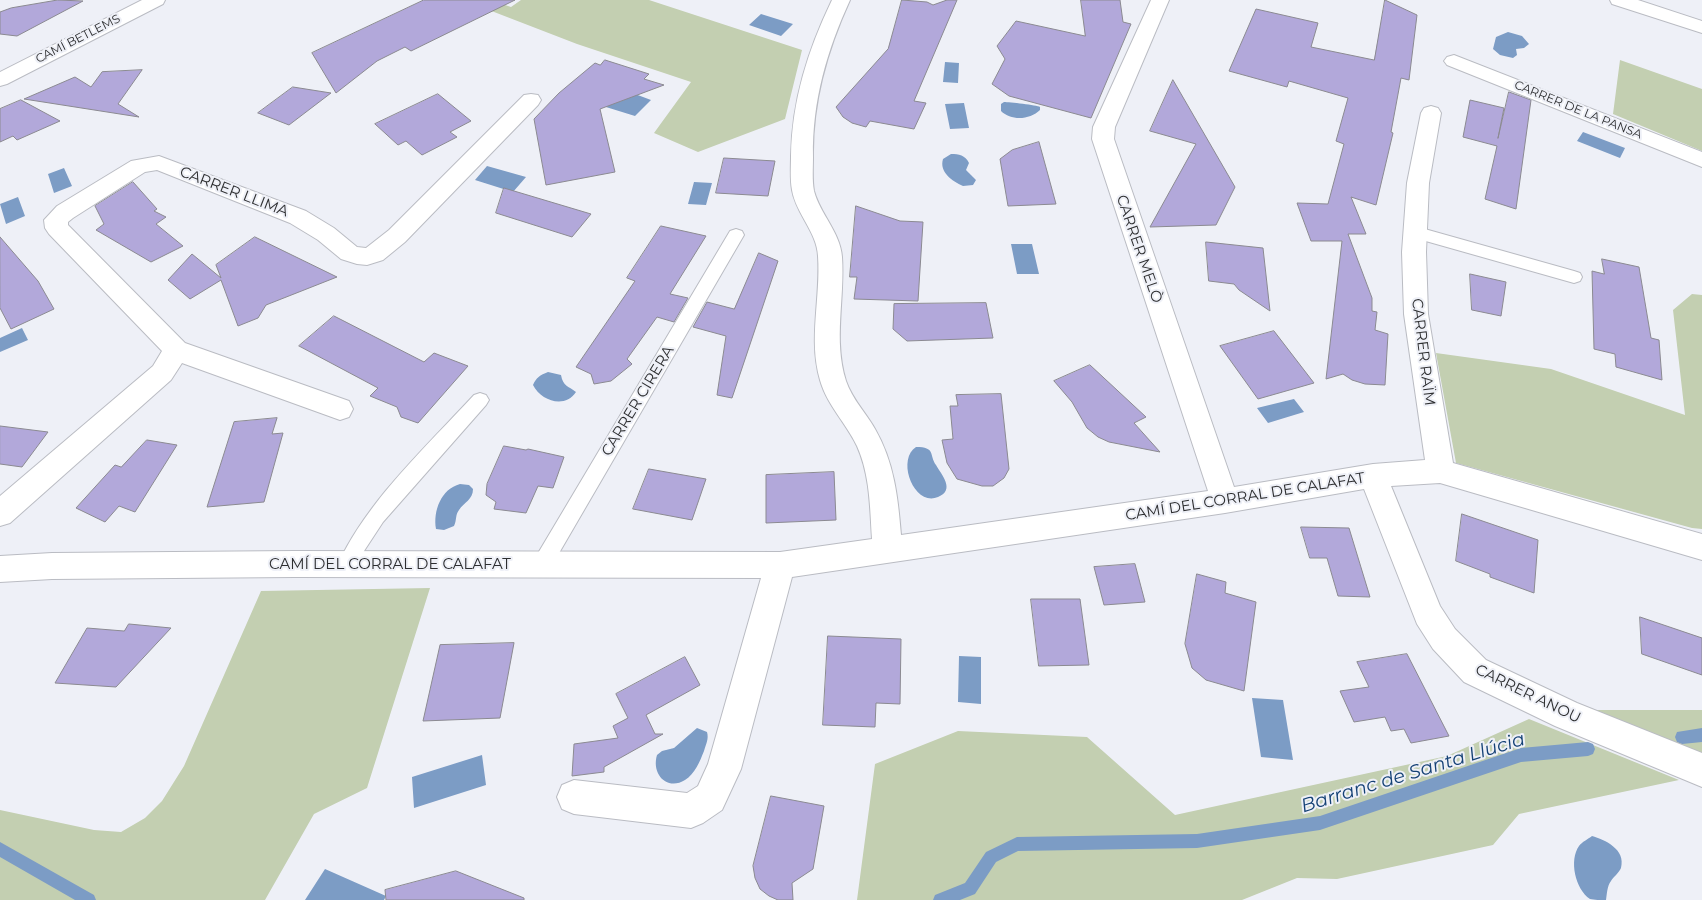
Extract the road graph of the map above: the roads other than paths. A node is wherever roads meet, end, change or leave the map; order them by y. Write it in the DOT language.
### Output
graph roads {
  1 [pos="156,0"];
  2 [pos="841,0"];
  3 [pos="1160,0"];
  4 [pos="1619,0"];
  5 [pos="1702,27"];
  6 [pos="1454,61"];
  7 [pos="0,80"];
  8 [pos="531,100"];
  9 [pos="1431,113"];
  10 [pos="1702,160"];
  11 [pos="1414,232"];
  12 [pos="736,236"];
  13 [pos="1574,277"];
  14 [pos="176,350"];
  15 [pos="480,400"];
  16 [pos="340,409"];
  17 [pos="1440,471"];
  18 [pos="1373,476"];
  19 [pos="1224,501"];
  20 [pos="0,514"];
  21 [pos="1702,547"];
  22 [pos="888,550"];
  23 [pos="348,564"];
  24 [pos="780,565"];
  25 [pos="541,566"];
  26 [pos="0,569"];
  27 [pos="1702,770"];
  28 [pos="574,797"];
  1 -- 7 [label="street, CAMÍ BETLEMS"];
  2 -- 22 [label="street"];
  3 -- 19 [label="street, CARRER MELÒ"];
  4 -- 5 [label="street"];
  6 -- 10 [label="street, CARRER DE LA PANSA"];
  8 -- 14 [label="street, CARRER LLIMA"];
  9 -- 11 [label="street, CARRER RAÏM"];
  11 -- 13 [label="lane"];
  11 -- 17 [label="street, CARRER RAÏM"];
  12 -- 25 [label="lane, CARRER CIRERA"];
  14 -- 16 [label="street, CARRER LLIMA"];
  14 -- 20 [label="street"];
  15 -- 23 [label="lane"];
  17 -- 18 [label="street, CAMÍ DEL CORRAL DE CALAFAT"];
  17 -- 21 [label="street, CAMÍ DEL CORRAL DE CALAFAT"];
  18 -- 19 [label="street, CAMÍ DEL CORRAL DE CALAFAT"];
  18 -- 27 [label="street, CARRER ANOU"];
  19 -- 22 [label="street, CAMÍ DEL CORRAL DE CALAFAT"];
  22 -- 24 [label="street, CAMÍ DEL CORRAL DE CALAFAT"];
  23 -- 25 [label="street, CAMÍ DEL CORRAL DE CALAFAT"];
  23 -- 26 [label="street, CAMÍ DEL CORRAL DE CALAFAT"];
  24 -- 25 [label="street, CAMÍ DEL CORRAL DE CALAFAT"];
  24 -- 28 [label="street"];
}
